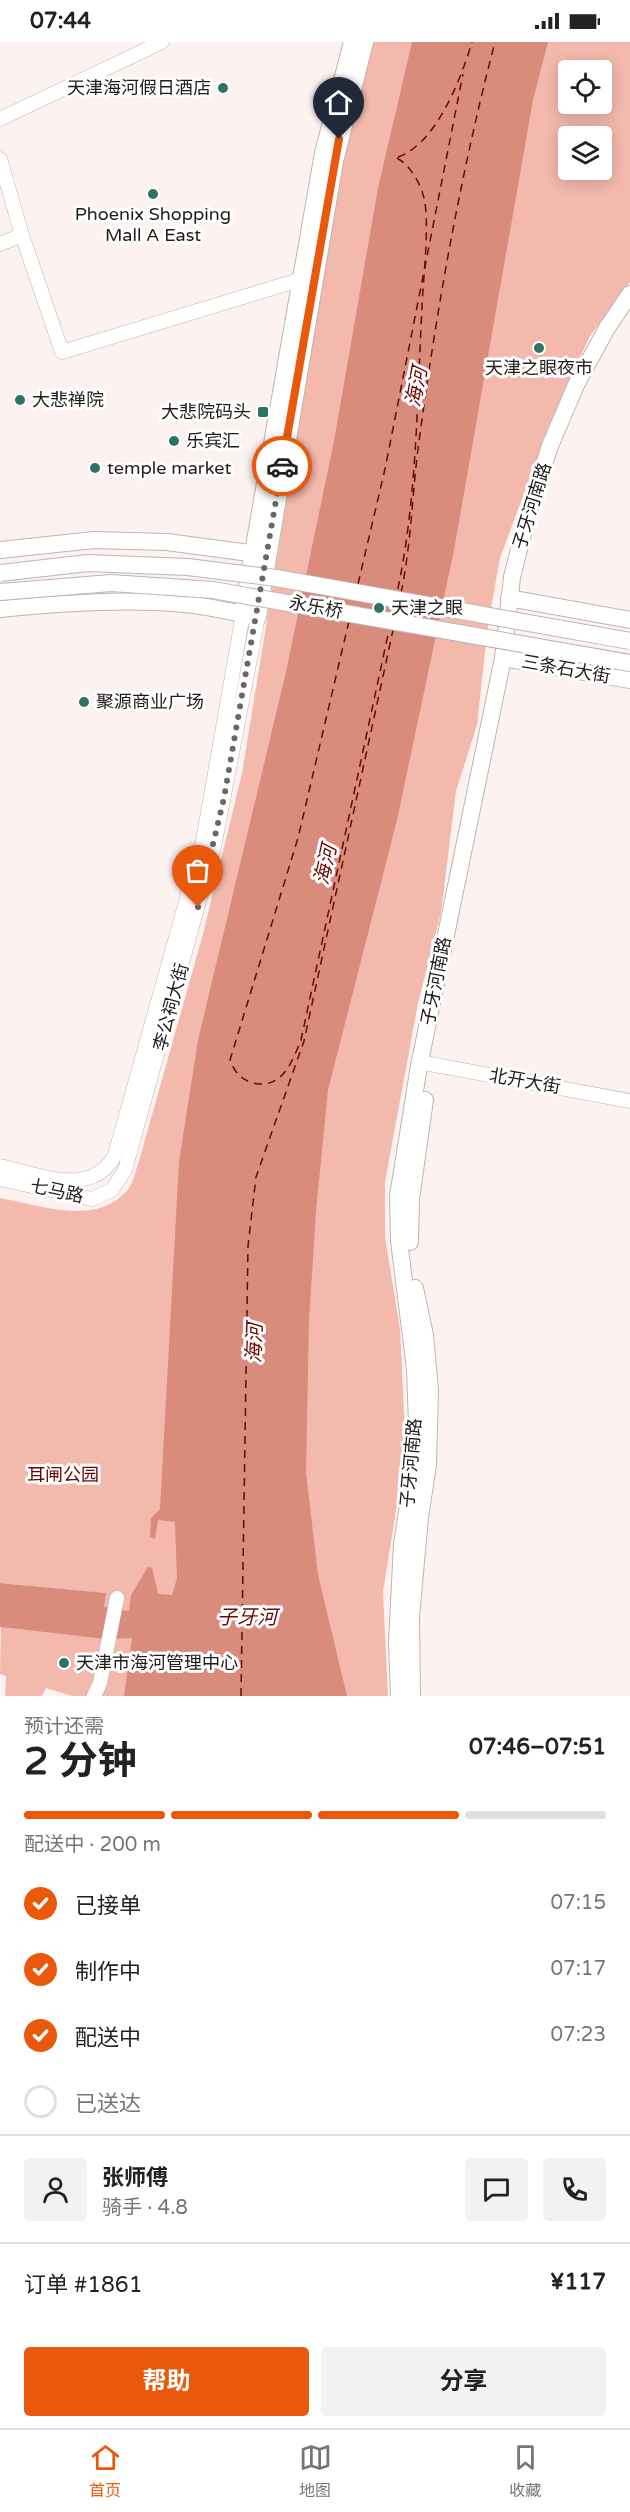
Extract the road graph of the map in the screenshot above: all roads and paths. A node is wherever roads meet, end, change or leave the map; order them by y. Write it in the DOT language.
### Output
graph roads {
  1 [pos="162,42"];
  2 [pos="352,42"];
  3 [pos="365,42"];
  4 [pos="0,119"];
  5 [pos="0,159"];
  6 [pos="22,235"];
  7 [pos="0,244"];
  8 [pos="299,280"];
  9 [pos="630,294"];
  10 [pos="630,311"];
  11 [pos="0,550"];
  12 [pos="260,554"];
  13 [pos="0,573"];
  14 [pos="0,592"];
  15 [pos="514,599"];
  16 [pos="0,609"];
  17 [pos="250,616"];
  18 [pos="630,620"];
  19 [pos="630,641"];
  20 [pos="507,659"];
  21 [pos="630,663"];
  22 [pos="630,680"];
  23 [pos="425,1063"];
  24 [pos="630,1101"];
  25 [pos="0,1166"];
  26 [pos="97,1176"];
  27 [pos="0,1179"];
  28 [pos="112,1190"];
  29 [pos="116,1602"];
  30 [pos="94,1693"];
  31 [pos="399,1696"];
  32 [pos="412,1696"];
  1 -- 4 [label="street"];
  2 -- 8 [label="main road, 李公祠大街"];
  3 -- 12 [label="main road, 李公祠大街"];
  5 -- 6 [label="street"];
  6 -- 7 [label="street"];
  6 -- 8 [label="street"];
  8 -- 12 [label="main road, 李公祠大街"];
  9 -- 15 [label="main road, 子牙河南路"];
  10 -- 15 [label="main road, 子牙河南路"];
  11 -- 12 [label="main road"];
  12 -- 17 [label="main road, 李公祠大街"];
  13 -- 19 [label="main road, 永乐桥, bridge"];
  14 -- 21 [label="main road, 永乐桥, bridge"];
  15 -- 18 [label="main road"];
  15 -- 20 [label="main road, 子牙河南路"];
  16 -- 17 [label="main road"];
  17 -- 26 [label="street, 李公祠大街"];
  17 -- 28 [label="street, 李公祠大街"];
  20 -- 22 [label="main road, 三条石大街"];
  20 -- 23 [label="main road, 子牙河南路"];
  23 -- 24 [label="street, 北开大街"];
  23 -- 31 [label="main road, 子牙河南路"];
  23 -- 32 [label="main road, 子牙河南路"];
  25 -- 26 [label="street, 七马路"];
  27 -- 28 [label="street, 七马路"];
  29 -- 30 [label="street"];
}
